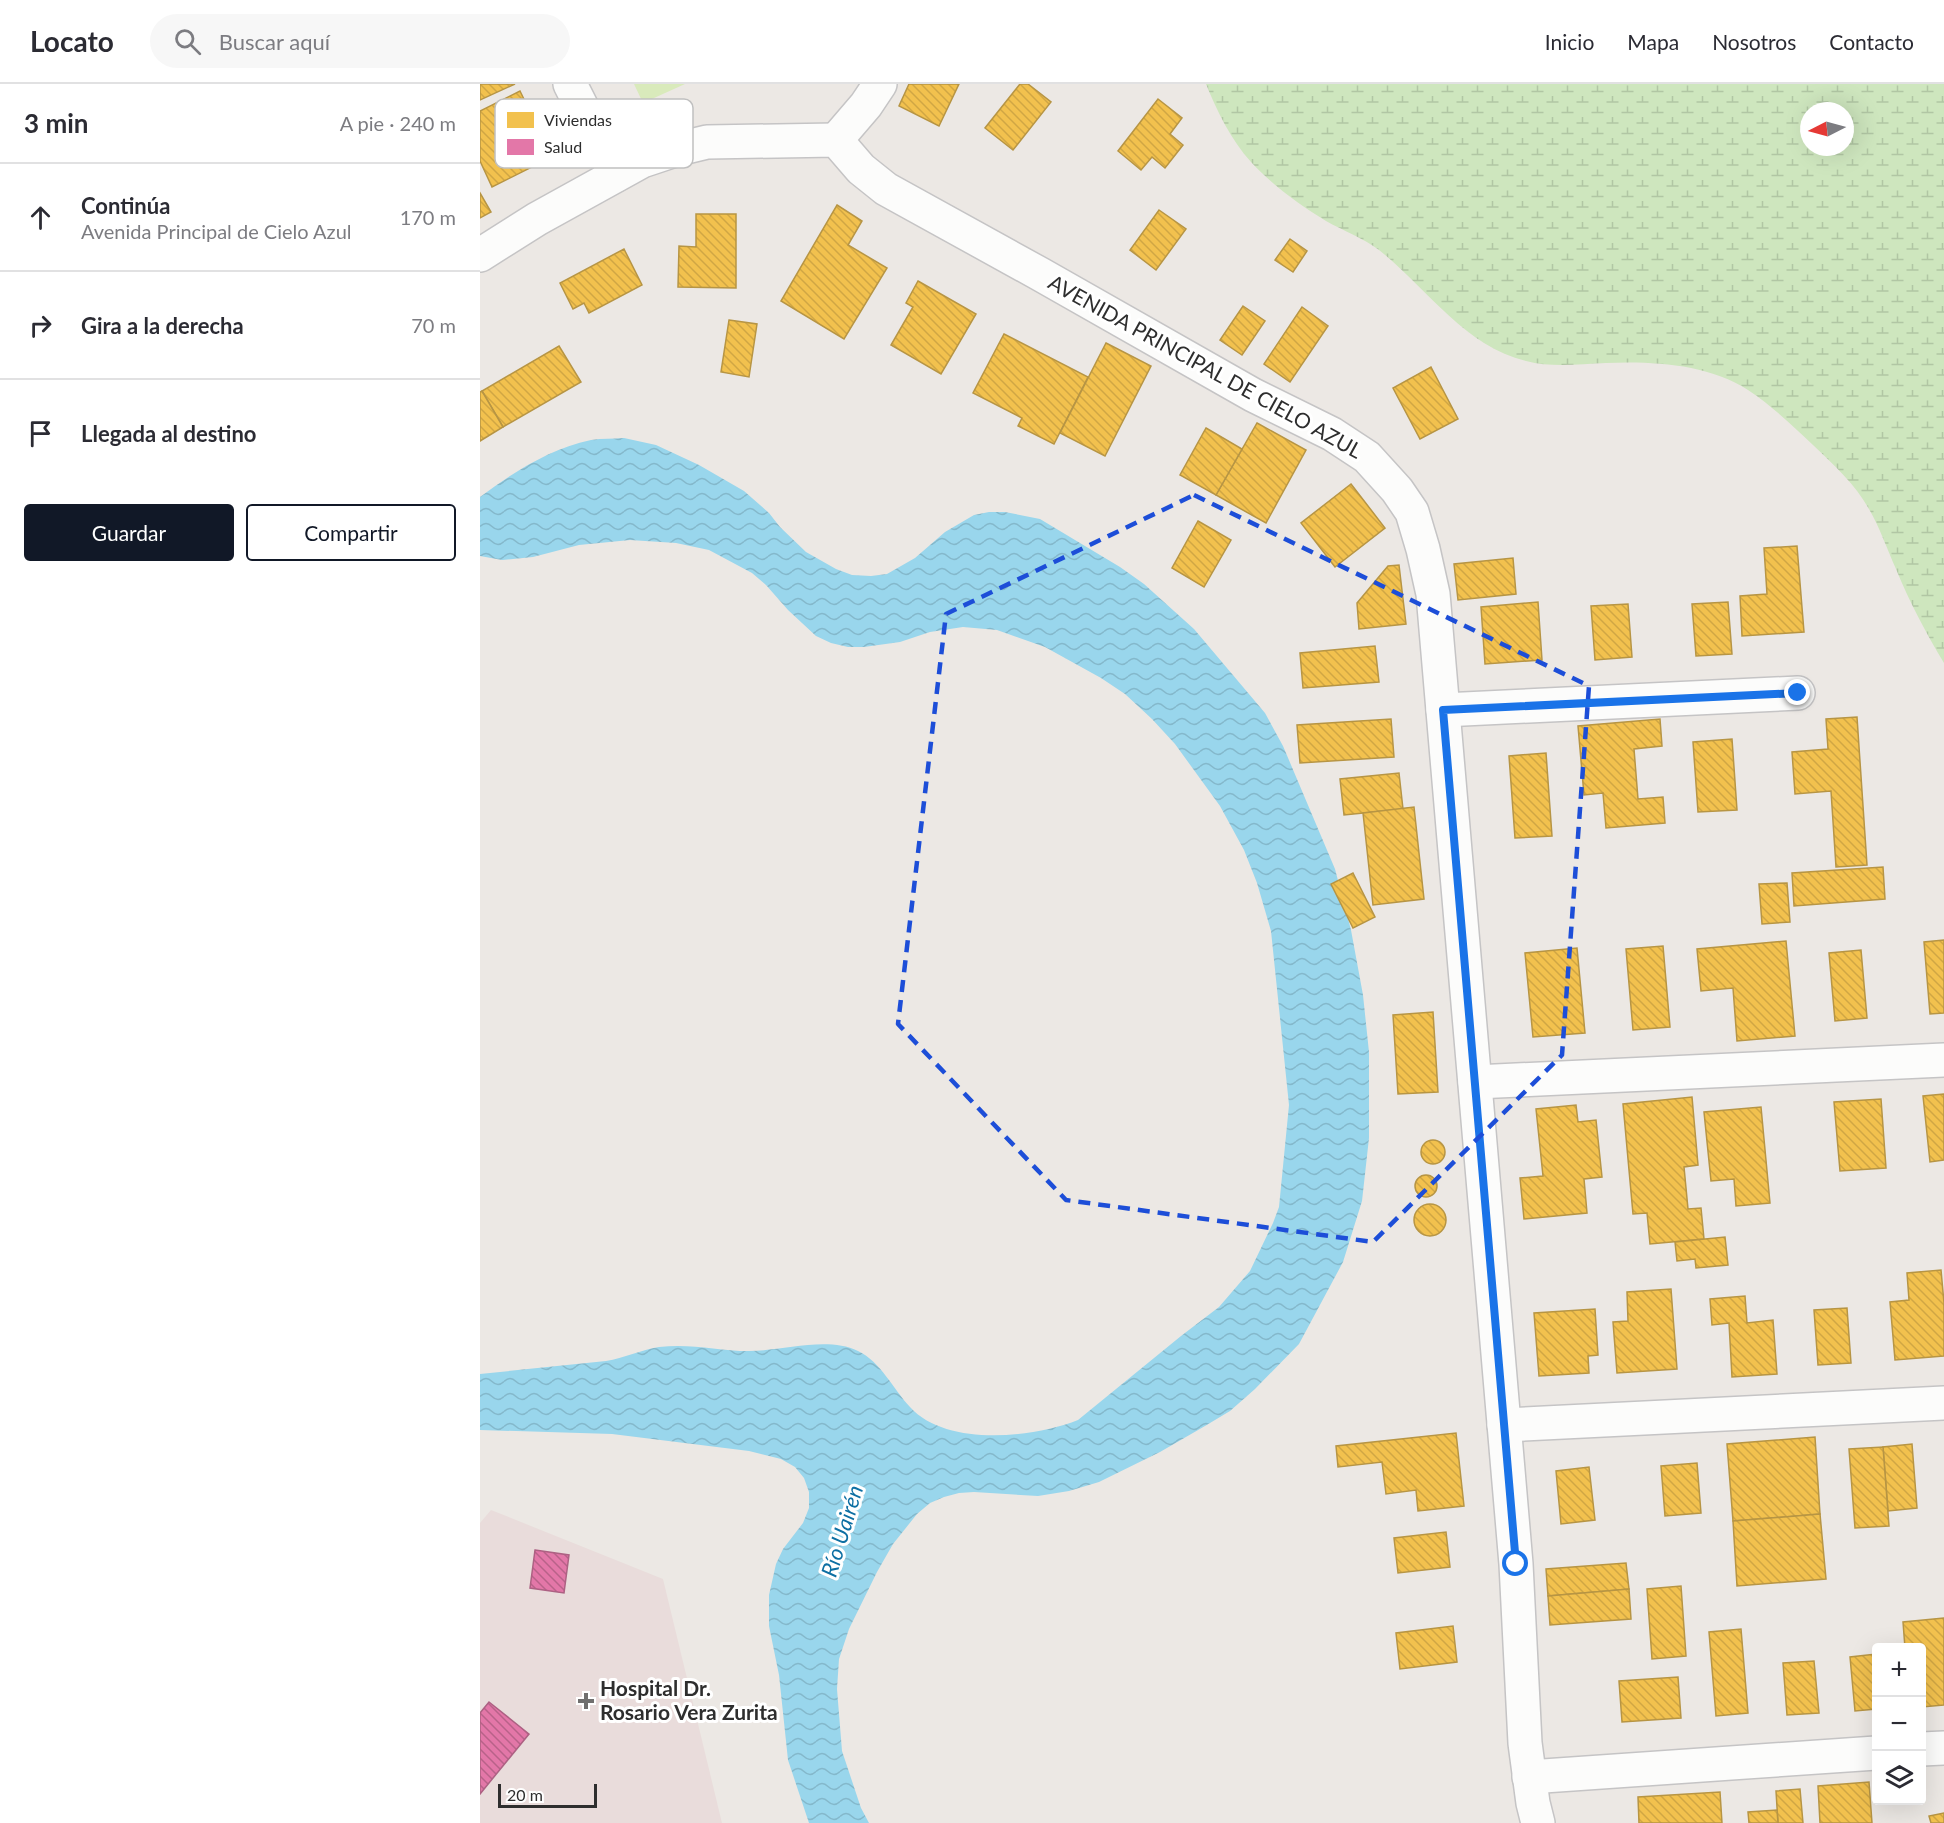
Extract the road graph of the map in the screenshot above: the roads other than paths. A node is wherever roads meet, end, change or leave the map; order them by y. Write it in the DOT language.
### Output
graph roads {
  1 [pos="570,84"];
  2 [pos="880,84"];
  3 [pos="578,99"];
  4 [pos="836,140"];
  5 [pos="693,145"];
  6 [pos="612,168"];
  7 [pos="629,168"];
  8 [pos="616,175"];
  9 [pos="480,255"];
  10 [pos="1798,693"];
  11 [pos="1443,710"];
  12 [pos="1944,1060"];
  13 [pos="1474,1082"];
  14 [pos="1944,1402"];
  15 [pos="1504,1425"];
  16 [pos="1944,1748"];
  17 [pos="1926,1749"];
  18 [pos="1872,1752"];
  19 [pos="1530,1777"];
  20 [pos="1538,1823"];
  1 -- 3 [label="street"];
  2 -- 4 [label="street"];
  4 -- 5 [label="street"];
  4 -- 11 [label="street, AVENIDA PRINCIPAL DE CIELO AZUL"];
  6 -- 8 [label="street"];
  7 -- 8 [label="street"];
  8 -- 9 [label="street"];
  10 -- 11 [label="street"];
  11 -- 13 [label="street, AVENIDA PRINCIPAL DE CIELO AZUL"];
  12 -- 13 [label="street"];
  13 -- 15 [label="street, AVENIDA PRINCIPAL DE CIELO AZUL"];
  14 -- 15 [label="street"];
  15 -- 19 [label="street, AVENIDA PRINCIPAL DE CIELO AZUL"];
  16 -- 17 [label="street"];
  18 -- 19 [label="street"];
  19 -- 20 [label="street, AVENIDA PRINCIPAL DE CIELO AZUL"];
}
